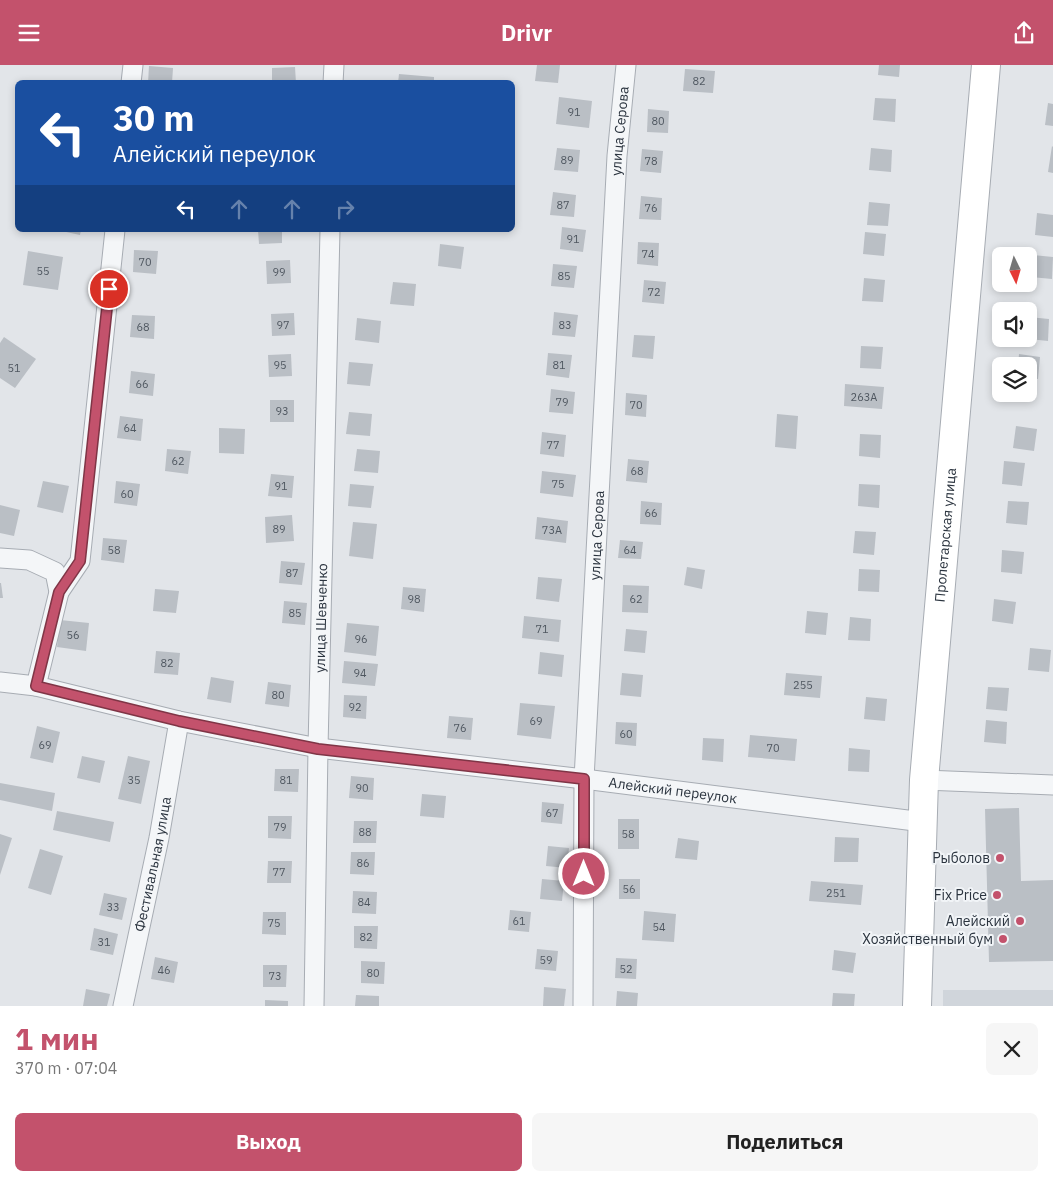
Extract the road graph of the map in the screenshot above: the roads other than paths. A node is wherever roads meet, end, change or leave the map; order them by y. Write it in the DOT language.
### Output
graph roads {
  1 [pos="133,65"];
  2 [pos="334,65"];
  3 [pos="626,65"];
  4 [pos="986,65"];
  5 [pos="131,80"];
  6 [pos="334,80"];
  7 [pos="115,232"];
  8 [pos="330,232"];
  9 [pos="0,558"];
  10 [pos="59,592"];
  11 [pos="0,682"];
  12 [pos="36,686"];
  13 [pos="179,721"];
  14 [pos="318,749"];
  15 [pos="584,779"];
  16 [pos="924,780"];
  17 [pos="1053,785"];
  18 [pos="923,822"];
  19 [pos="123,1006"];
  20 [pos="314,1006"];
  21 [pos="583,1006"];
  22 [pos="917,1006"];
  1 -- 5 [label="street"];
  2 -- 6 [label="street"];
  3 -- 15 [label="street, улица Серова"];
  4 -- 16 [label="main road, Пролетарская улица"];
  7 -- 10 [label="street"];
  8 -- 14 [label="street, улица Шевченко"];
  9 -- 10 [label="street"];
  10 -- 12 [label="street"];
  11 -- 12 [label="street, Алейский переулок"];
  12 -- 13 [label="street, Алейский переулок"];
  13 -- 14 [label="street, Алейский переулок"];
  13 -- 19 [label="street, Фестивальная улица"];
  14 -- 15 [label="street, Алейский переулок"];
  14 -- 20 [label="street, улица Шевченко"];
  15 -- 18 [label="street, Алейский переулок"];
  15 -- 21 [label="street, улица Серова"];
  16 -- 17 [label="street"];
  16 -- 18 [label="main road, Пролетарская улица"];
  18 -- 22 [label="main road, Пролетарская улица"];
}
